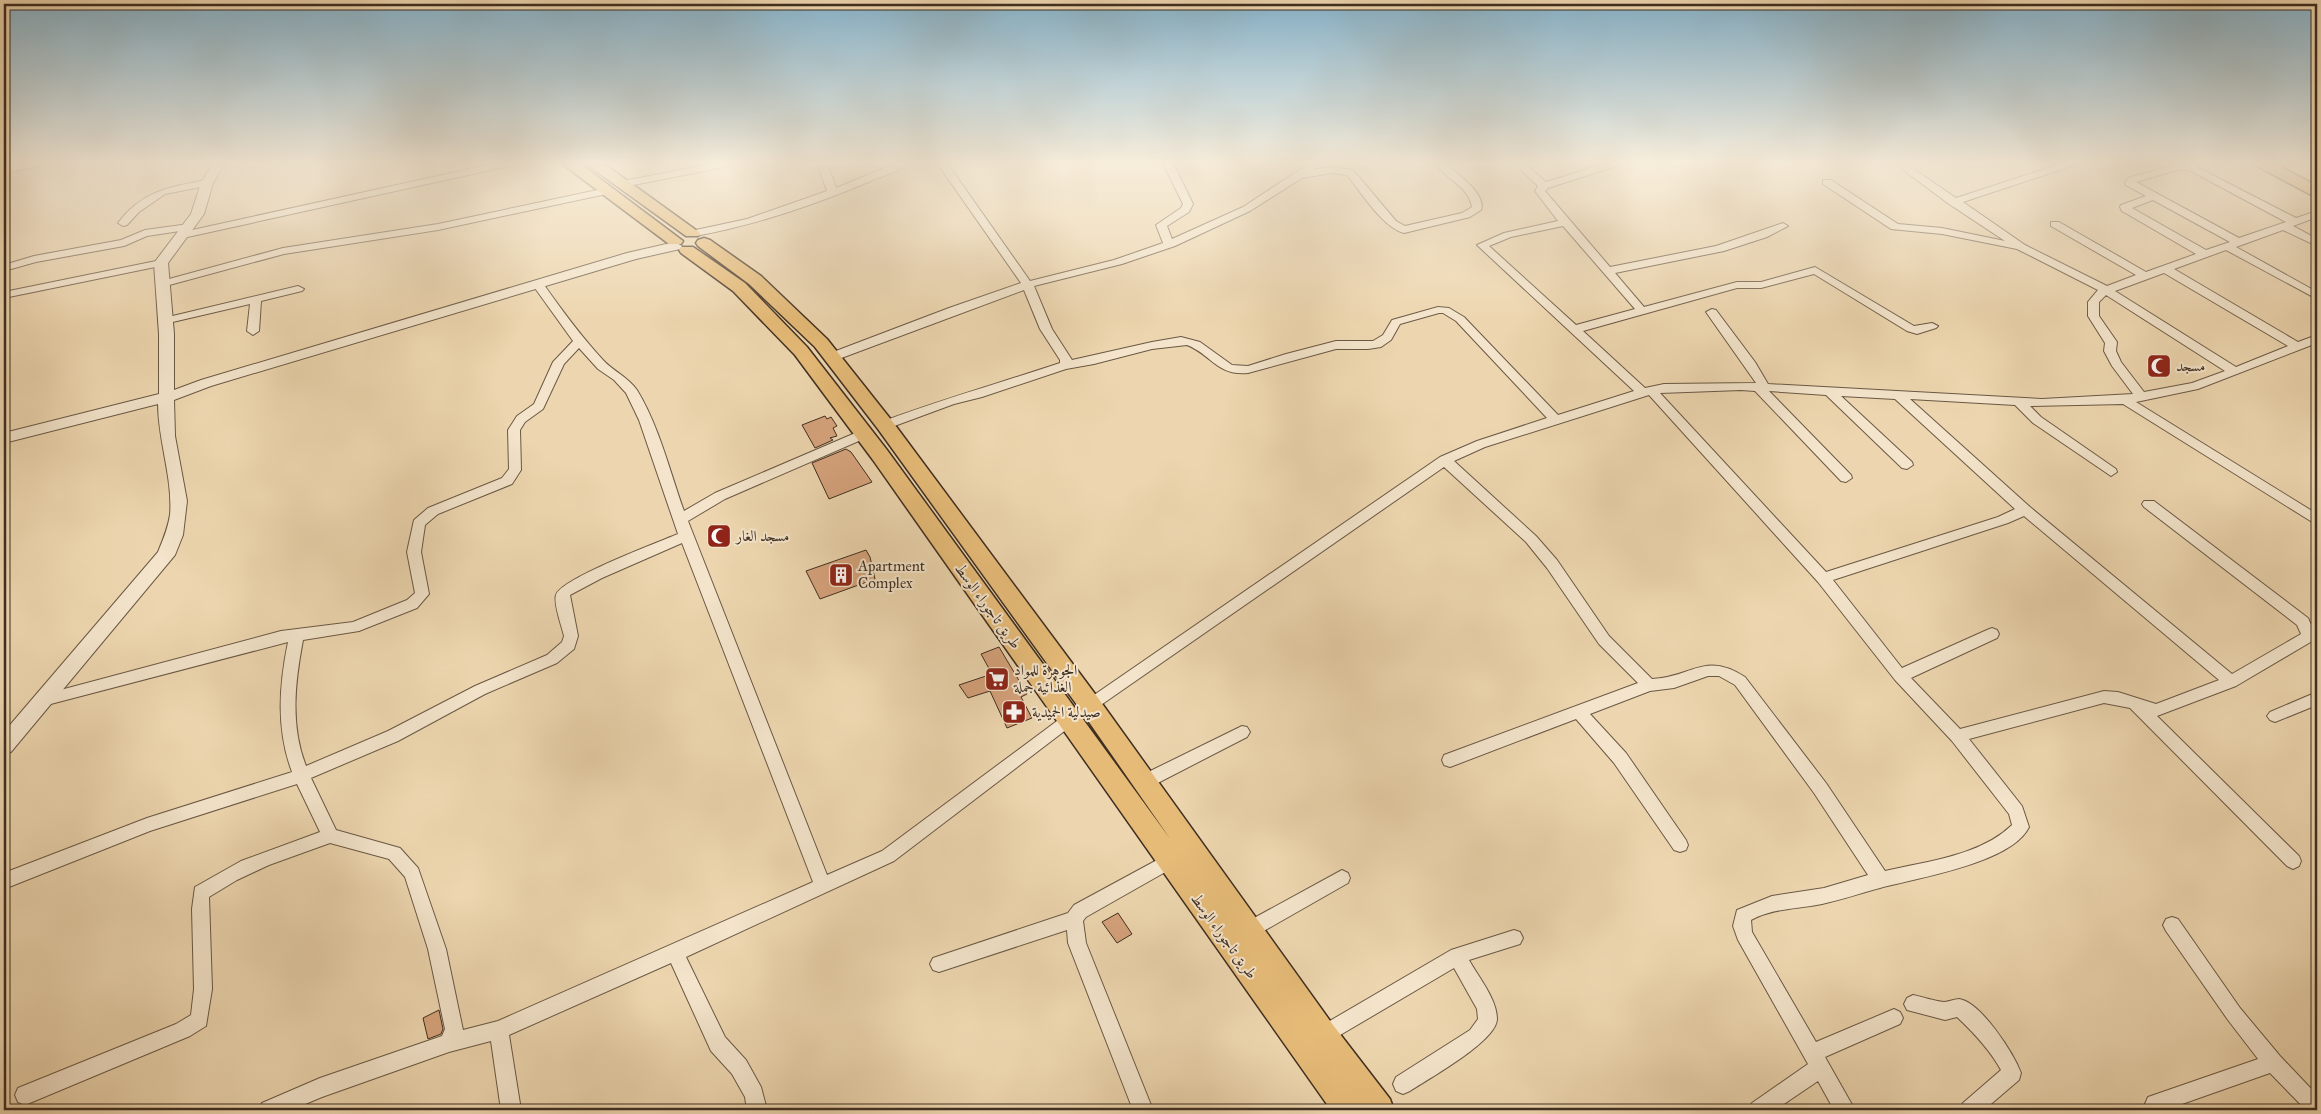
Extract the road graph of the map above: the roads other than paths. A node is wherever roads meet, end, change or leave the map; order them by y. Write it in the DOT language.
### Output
graph roads {
  1 [pos="130,215"];
  2 [pos="196,215"];
  3 [pos="262,215"];
  4 [pos="494,215"];
  5 [pos="647,215"];
  6 [pos="660,215"];
  7 [pos="774,215"];
  8 [pos="979,215"];
  9 [pos="1177,215"];
  10 [pos="1237,215"];
  11 [pos="1385,215"];
  12 [pos="1466,215"];
  13 [pos="1560,215"];
  14 [pos="1877,215"];
  15 [pos="1973,215"];
  16 [pos="2136,215"];
  17 [pos="2189,215"];
  18 [pos="2282,215"];
  19 [pos="2314,215"];
  20 [pos="123,222"];
  21 [pos="1566,222"];
  22 [pos="2295,222"];
  23 [pos="2055,224"];
  24 [pos="1783,226"];
  25 [pos="2284,226"];
  26 [pos="728,228"];
  27 [pos="186,231"];
  28 [pos="690,241"];
  29 [pos="2238,242"];
  30 [pos="1169,244"];
  31 [pos="2317,244"];
  32 [pos="2226,246"];
  33 [pos="2021,248"];
  34 [pos="2204,254"];
  35 [pos="161,264"];
  36 [pos="4,268"];
  37 [pos="2164,268"];
  38 [pos="1608,271"];
  39 [pos="2145,276"];
  40 [pos="162,284"];
  41 [pos="538,284"];
  42 [pos="1028,284"];
  43 [pos="298,289"];
  44 [pos="2106,290"];
  45 [pos="4,295"];
  46 [pos="2317,296"];
  47 [pos="256,299"];
  48 [pos="1642,311"];
  49 [pos="1712,312"];
  50 [pos="164,321"];
  51 [pos="1932,326"];
  52 [pos="1575,329"];
  53 [pos="254,331"];
  54 [pos="2317,339"];
  55 [pos="579,341"];
  56 [pos="2298,347"];
  57 [pos="832,357"];
  58 [pos="1065,365"];
  59 [pos="2235,372"];
  60 [pos="1761,387"];
  61 [pos="1647,391"];
  62 [pos="1830,392"];
  63 [pos="167,393"];
  64 [pos="1898,396"];
  65 [pos="2141,396"];
  66 [pos="2125,400"];
  67 [pos="2019,402"];
  68 [pos="1556,420"];
  69 [pos="874,430"];
  70 [pos="4,431"];
  71 [pos="4,438"];
  72 [pos="1445,460"];
  73 [pos="1907,465"];
  74 [pos="2111,472"];
  75 [pos="1846,478"];
  76 [pos="2148,504"];
  77 [pos="2025,510"];
  78 [pos="681,519"];
  79 [pos="2317,520"];
  80 [pos="686,536"];
  81 [pos="1824,578"];
  82 [pos="297,634"];
  83 [pos="1992,634"];
  84 [pos="1900,676"];
  85 [pos="2231,682"];
  86 [pos="1649,685"];
  87 [pos="2317,698"];
  88 [pos="43,700"];
  89 [pos="1090,705"];
  90 [pos="2136,705"];
  91 [pos="1578,711"];
  92 [pos="2275,716"];
  93 [pos="1070,720"];
  94 [pos="1242,732"];
  95 [pos="1957,736"];
  96 [pos="4,746"];
  97 [pos="1450,760"];
  98 [pos="303,775"];
  99 [pos="1144,782"];
  100 [pos="330,836"];
  101 [pos="1680,845"];
  102 [pos="1170,861"];
  103 [pos="2293,861"];
  104 [pos="1342,878"];
  105 [pos="1881,880"];
  106 [pos="4,881"];
  107 [pos="823,886"];
  108 [pos="1074,919"];
  109 [pos="2172,925"];
  110 [pos="1249,930"];
  111 [pos="1514,938"];
  112 [pos="675,953"];
  113 [pos="1457,956"];
  114 [pos="939,964"];
  115 [pos="1913,1004"];
  116 [pos="1894,1018"];
  117 [pos="499,1030"];
  118 [pos="1323,1035"];
  119 [pos="449,1043"];
  120 [pos="1817,1060"];
  121 [pos="2274,1063"];
  122 [pos="1403,1084"];
  123 [pos="25,1095"];
  124 [pos="2155,1104"];
  125 [pos="2317,1108"];
  126 [pos="269,1110"];
  127 [pos="511,1110"];
  128 [pos="756,1110"];
  129 [pos="1143,1110"];
  130 [pos="1349,1110"];
  131 [pos="1379,1110"];
  132 [pos="1759,1110"];
  133 [pos="1846,1110"];
  134 [pos="1970,1110"];
  1 -- 20 [label="street"];
  2 -- 27 [label="street"];
  3 -- 27 [label="street"];
  4 -- 40 [label="street"];
  5 -- 28 [label="main road, طريق تاجوراء الوسط"];
  6 -- 28 [label="main road"];
  7 -- 26 [label="street"];
  8 -- 42 [label="street"];
  9 -- 30 [label="street"];
  10 -- 30 [label="street"];
  11 -- 12 [label="street"];
  13 -- 21 [label="street"];
  14 -- 33 [label="street"];
  15 -- 33 [label="street"];
  16 -- 34 [label="street"];
  17 -- 29 [label="street"];
  18 -- 22 [label="street"];
  19 -- 22 [label="street"];
  21 -- 38 [label="street"];
  21 -- 52 [label="street"];
  22 -- 25 [label="street"];
  23 -- 39 [label="street"];
  24 -- 38 [label="street"];
  25 -- 29 [label="street"];
  25 -- 31 [label="street"];
  26 -- 28 [label="street"];
  27 -- 35 [label="street"];
  27 -- 36 [label="street"];
  28 -- 41 [label="street"];
  28 -- 57 [label="main road"];
  28 -- 69 [label="main road, طريق تاجوراء الوسط"];
  29 -- 32 [label="street"];
  30 -- 42 [label="street"];
  32 -- 34 [label="street"];
  32 -- 46 [label="street"];
  33 -- 44 [label="street"];
  34 -- 37 [label="street"];
  35 -- 40 [label="street"];
  35 -- 45 [label="street"];
  37 -- 39 [label="street"];
  37 -- 56 [label="street"];
  38 -- 48 [label="street"];
  39 -- 44 [label="street"];
  40 -- 50 [label="street"];
  41 -- 55 [label="street"];
  41 -- 63 [label="street"];
  42 -- 57 [label="street"];
  42 -- 58 [label="street"];
  43 -- 47 [label="street"];
  44 -- 59 [label="street"];
  44 -- 65 [label="street"];
  47 -- 50 [label="street"];
  47 -- 53 [label="street"];
  48 -- 51 [label="street"];
  48 -- 52 [label="street"];
  49 -- 60 [label="street"];
  50 -- 63 [label="street"];
  52 -- 61 [label="street"];
  54 -- 56 [label="street"];
  55 -- 78 [label="street"];
  55 -- 82 [label="street"];
  56 -- 59 [label="street"];
  57 -- 69 [label="main road"];
  58 -- 68 [label="street"];
  58 -- 69 [label="street"];
  59 -- 65 [label="street"];
  60 -- 61 [label="street"];
  60 -- 62 [label="street"];
  60 -- 75 [label="street"];
  61 -- 68 [label="street"];
  61 -- 81 [label="street"];
  62 -- 64 [label="street"];
  62 -- 73 [label="street"];
  63 -- 70 [label="street"];
  63 -- 71 [label="street"];
  63 -- 88 [label="street"];
  64 -- 67 [label="street"];
  64 -- 77 [label="street"];
  65 -- 66 [label="street"];
  66 -- 67 [label="street"];
  66 -- 79 [label="street"];
  67 -- 74 [label="street"];
  68 -- 72 [label="street"];
  69 -- 78 [label="street"];
  69 -- 89 [label="main road"];
  69 -- 93 [label="main road, طريق تاجوراء الوسط"];
  72 -- 86 [label="street"];
  72 -- 89 [label="street"];
  76 -- 85 [label="street"];
  77 -- 81 [label="street"];
  77 -- 85 [label="street"];
  78 -- 80 [label="street"];
  80 -- 98 [label="street"];
  80 -- 107 [label="street"];
  81 -- 84 [label="street"];
  82 -- 88 [label="street"];
  82 -- 98 [label="street"];
  83 -- 84 [label="street"];
  84 -- 95 [label="street"];
  85 -- 90 [label="street"];
  86 -- 91 [label="street"];
  86 -- 105 [label="street"];
  87 -- 92 [label="street"];
  88 -- 96 [label="street"];
  89 -- 93 [label="street"];
  89 -- 99 [label="main road"];
  90 -- 95 [label="street"];
  90 -- 103 [label="street"];
  91 -- 97 [label="street"];
  91 -- 101 [label="street"];
  93 -- 102 [label="main road, طريق تاجوراء الوسط"];
  93 -- 107 [label="street"];
  94 -- 99 [label="street"];
  95 -- 105 [label="street"];
  98 -- 100 [label="street"];
  98 -- 106 [label="street"];
  99 -- 110 [label="main road"];
  100 -- 119 [label="street"];
  100 -- 123 [label="street"];
  102 -- 108 [label="street"];
  102 -- 130 [label="main road, طريق تاجوراء الوسط"];
  104 -- 110 [label="street"];
  105 -- 120 [label="street"];
  107 -- 112 [label="street"];
  108 -- 114 [label="street"];
  108 -- 129 [label="street"];
  109 -- 121 [label="street"];
  110 -- 118 [label="main road"];
  111 -- 113 [label="street"];
  112 -- 117 [label="street"];
  112 -- 128 [label="street"];
  113 -- 118 [label="street"];
  113 -- 122 [label="street"];
  115 -- 134 [label="street"];
  116 -- 120 [label="street"];
  117 -- 119 [label="street"];
  117 -- 127 [label="street"];
  118 -- 131 [label="main road"];
  119 -- 126 [label="street"];
  120 -- 132 [label="street"];
  120 -- 133 [label="street"];
  121 -- 124 [label="street"];
  121 -- 125 [label="street"];
}
